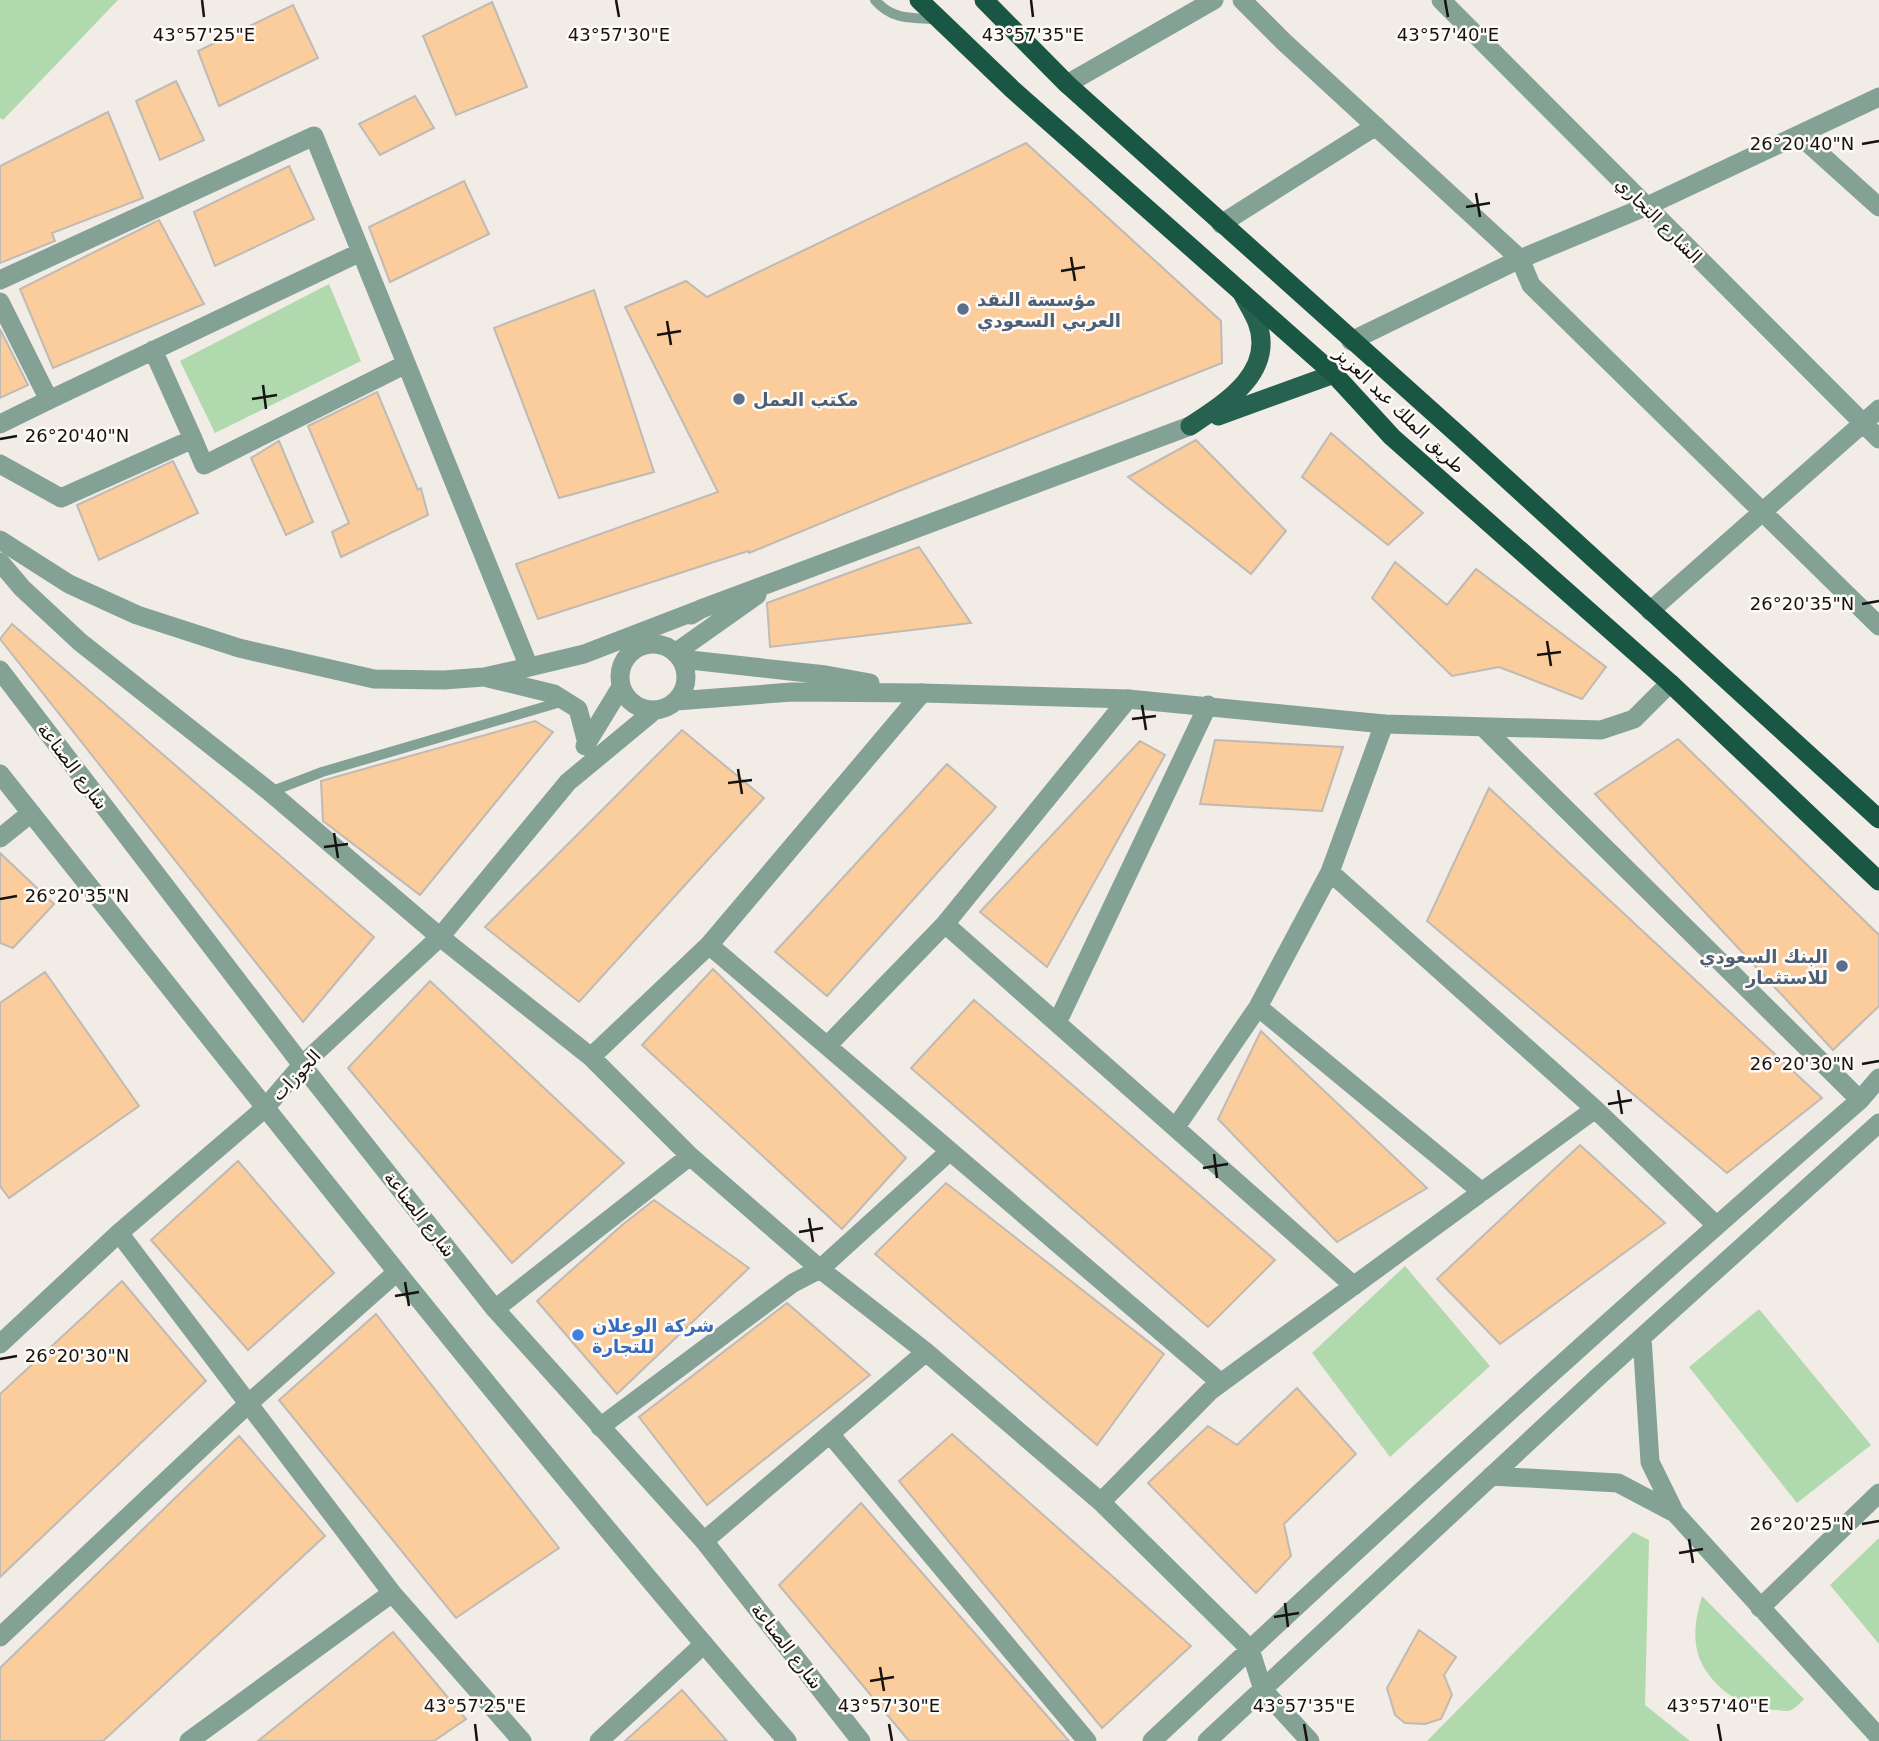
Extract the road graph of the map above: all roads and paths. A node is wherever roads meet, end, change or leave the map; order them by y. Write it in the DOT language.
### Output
graph roads {
  1 [pos="875,0"];
  2 [pos="919,0"];
  3 [pos="984,0"];
  4 [pos="1214,0"];
  5 [pos="1242,0"];
  6 [pos="1441,0"];
  7 [pos="939,19"];
  8 [pos="1067,84"];
  9 [pos="1879,97"];
  10 [pos="1376,126"];
  11 [pos="1798,135"];
  12 [pos="1646,207"];
  13 [pos="1879,207"];
  14 [pos="1221,224"];
  15 [pos="360,252"];
  16 [pos="1520,259"];
  17 [pos="0,280"];
  18 [pos="1241,292"];
  19 [pos="0,302"];
  20 [pos="1351,341"];
  21 [pos="153,350"];
  22 [pos="406,364"];
  23 [pos="1334,374"];
  24 [pos="48,400"];
  25 [pos="1879,409"];
  26 [pos="1861,423"];
  27 [pos="0,424"];
  28 [pos="1191,426"];
  29 [pos="193,439"];
  30 [pos="1879,439"];
  31 [pos="0,464"];
  32 [pos="1762,511"];
  33 [pos="0,540"];
  34 [pos="0,562"];
  35 [pos="780,578"];
  36 [pos="701,609"];
  37 [pos="1650,611"];
  38 [pos="1879,625"];
  39 [pos="638,647"];
  40 [pos="584,654"];
  41 [pos="678,656"];
  42 [pos="529,667"];
  43 [pos="0,670"];
  44 [pos="484,677"];
  45 [pos="1670,683"];
  46 [pos="621,687"];
  47 [pos="922,692"];
  48 [pos="1128,699"];
  49 [pos="564,701"];
  50 [pos="676,701"];
  51 [pos="1208,705"];
  52 [pos="655,710"];
  53 [pos="1384,724"];
  54 [pos="1485,729"];
  55 [pos="587,743"];
  56 [pos="2,780"];
  57 [pos="568,782"];
  58 [pos="270,792"];
  59 [pos="31,813"];
  60 [pos="1879,819"];
  61 [pos="0,838"];
  62 [pos="1330,872"];
  63 [pos="1879,881"];
  64 [pos="945,923"];
  65 [pos="440,937"];
  66 [pos="709,945"];
  67 [pos="1258,1007"];
  68 [pos="1057,1023"];
  69 [pos="827,1046"];
  70 [pos="591,1057"];
  71 [pos="302,1065"];
  72 [pos="1879,1078"];
  73 [pos="1860,1100"];
  74 [pos="265,1108"];
  75 [pos="1595,1109"];
  76 [pos="1879,1123"];
  77 [pos="1175,1128"];
  78 [pos="950,1151"];
  79 [pos="690,1156"];
  80 [pos="1482,1192"];
  81 [pos="1716,1225"];
  82 [pos="119,1233"];
  83 [pos="820,1269"];
  84 [pos="397,1272"];
  85 [pos="1354,1286"];
  86 [pos="495,1309"];
  87 [pos="1642,1337"];
  88 [pos="0,1344"];
  89 [pos="926,1352"];
  90 [pos="1221,1383"];
  91 [pos="248,1404"];
  92 [pos="600,1427"];
  93 [pos="830,1434"];
  94 [pos="1491,1476"];
  95 [pos="1879,1493"];
  96 [pos="1101,1502"];
  97 [pos="1675,1513"];
  98 [pos="704,1541"];
  99 [pos="391,1593"];
  100 [pos="1760,1608"];
  101 [pos="0,1637"];
  102 [pos="704,1644"];
  103 [pos="1250,1649"];
  104 [pos="1263,1690"];
  105 [pos="1879,1737"];
  106 [pos="190,1741"];
  107 [pos="522,1741"];
  108 [pos="599,1741"];
  109 [pos="787,1741"];
  110 [pos="861,1741"];
  111 [pos="1087,1741"];
  112 [pos="1152,1741"];
  113 [pos="1207,1741"];
  114 [pos="1310,1741"];
  1 -- 7 [label="lane"];
  2 -- 7 [label="highway, طريق الملك عبد العزيز"];
  3 -- 8 [label="highway, طريق الملك عبد العزيز"];
  4 -- 8 [label="street"];
  5 -- 10 [label="street"];
  6 -- 12 [label="street, الشارع التجاري"];
  7 -- 18 [label="highway, طريق الملك عبد العزيز"];
  8 -- 14 [label="highway, طريق الملك عبد العزيز"];
  9 -- 11 [label="street"];
  10 -- 14 [label="street"];
  10 -- 16 [label="street"];
  11 -- 12 [label="street"];
  11 -- 13 [label="street"];
  12 -- 16 [label="street"];
  12 -- 26 [label="street, الشارع التجاري"];
  14 -- 20 [label="highway, طريق الملك عبد العزيز"];
  15 -- 17 [label="street"];
  15 -- 21 [label="street"];
  15 -- 22 [label="street"];
  16 -- 20 [label="street"];
  16 -- 32 [label="street"];
  18 -- 23 [label="highway, طريق الملك عبد العزيز"];
  18 -- 28 [label="main road"];
  19 -- 24 [label="street"];
  20 -- 37 [label="highway, طريق الملك عبد العزيز"];
  21 -- 24 [label="street"];
  21 -- 29 [label="street"];
  22 -- 29 [label="street"];
  22 -- 42 [label="street"];
  23 -- 28 [label="main road"];
  23 -- 45 [label="highway, طريق الملك عبد العزيز"];
  24 -- 27 [label="street"];
  25 -- 26 [label="street"];
  26 -- 30 [label="street, الشارع التجاري"];
  26 -- 32 [label="street"];
  28 -- 35 [label="street"];
  29 -- 31 [label="street"];
  32 -- 37 [label="street"];
  32 -- 38 [label="street"];
  33 -- 44 [label="street"];
  34 -- 58 [label="street"];
  35 -- 36 [label="street"];
  35 -- 41 [label="street"];
  36 -- 39 [label="street"];
  36 -- 40 [label="street"];
  37 -- 60 [label="highway, طريق الملك عبد العزيز"];
  39 -- 40 [label="street"];
  39 -- 41 [label="street"];
  39 -- 46 [label="street"];
  40 -- 42 [label="street"];
  41 -- 47 [label="street"];
  41 -- 50 [label="street"];
  42 -- 44 [label="street"];
  43 -- 71 [label="street, شارع الصناعة"];
  44 -- 49 [label="street"];
  45 -- 54 [label="street"];
  45 -- 63 [label="highway, طريق الملك عبد العزيز"];
  46 -- 52 [label="street"];
  46 -- 55 [label="street"];
  47 -- 48 [label="street"];
  47 -- 50 [label="street"];
  47 -- 66 [label="street"];
  48 -- 51 [label="street"];
  48 -- 64 [label="street"];
  49 -- 55 [label="street"];
  49 -- 58 [label="lane"];
  50 -- 52 [label="street"];
  51 -- 53 [label="street"];
  51 -- 68 [label="street"];
  52 -- 57 [label="street"];
  53 -- 54 [label="street"];
  53 -- 62 [label="street"];
  54 -- 73 [label="street"];
  55 -- 57 [label="street"];
  56 -- 59 [label="street"];
  57 -- 65 [label="street, الجوزات"];
  58 -- 65 [label="street"];
  59 -- 61 [label="street"];
  59 -- 74 [label="street"];
  62 -- 67 [label="street"];
  62 -- 75 [label="street"];
  64 -- 68 [label="street"];
  64 -- 69 [label="street"];
  65 -- 70 [label="street"];
  65 -- 71 [label="street, الجوزات"];
  66 -- 69 [label="street"];
  66 -- 70 [label="street"];
  67 -- 77 [label="street"];
  67 -- 80 [label="street"];
  68 -- 77 [label="street"];
  69 -- 78 [label="street"];
  70 -- 79 [label="street"];
  71 -- 74 [label="street, الجوزات"];
  71 -- 86 [label="street, شارع الصناعة"];
  72 -- 73 [label="street"];
  73 -- 81 [label="street"];
  74 -- 82 [label="street, الجوزات"];
  74 -- 84 [label="street"];
  75 -- 80 [label="street"];
  75 -- 81 [label="street"];
  76 -- 87 [label="street"];
  77 -- 85 [label="street"];
  78 -- 83 [label="street"];
  78 -- 90 [label="street"];
  79 -- 83 [label="street"];
  79 -- 86 [label="street"];
  80 -- 85 [label="street"];
  81 -- 103 [label="street"];
  82 -- 88 [label="street, الجوزات"];
  82 -- 91 [label="street"];
  83 -- 89 [label="street"];
  83 -- 92 [label="street"];
  84 -- 91 [label="street"];
  84 -- 102 [label="street"];
  85 -- 90 [label="street"];
  86 -- 92 [label="street, شارع الصناعة"];
  87 -- 94 [label="street"];
  87 -- 97 [label="street"];
  89 -- 93 [label="street"];
  89 -- 96 [label="street"];
  90 -- 96 [label="street"];
  91 -- 99 [label="street"];
  91 -- 101 [label="street"];
  92 -- 98 [label="street, شارع الصناعة"];
  93 -- 98 [label="street"];
  93 -- 111 [label="street"];
  94 -- 97 [label="street"];
  94 -- 104 [label="street"];
  95 -- 100 [label="street"];
  96 -- 103 [label="street"];
  97 -- 100 [label="street"];
  98 -- 110 [label="street, شارع الصناعة"];
  99 -- 106 [label="street"];
  99 -- 107 [label="street"];
  100 -- 105 [label="street"];
  102 -- 108 [label="street"];
  102 -- 109 [label="street"];
  103 -- 104 [label="street"];
  103 -- 112 [label="street"];
  104 -- 113 [label="street"];
  104 -- 114 [label="street"];
}
